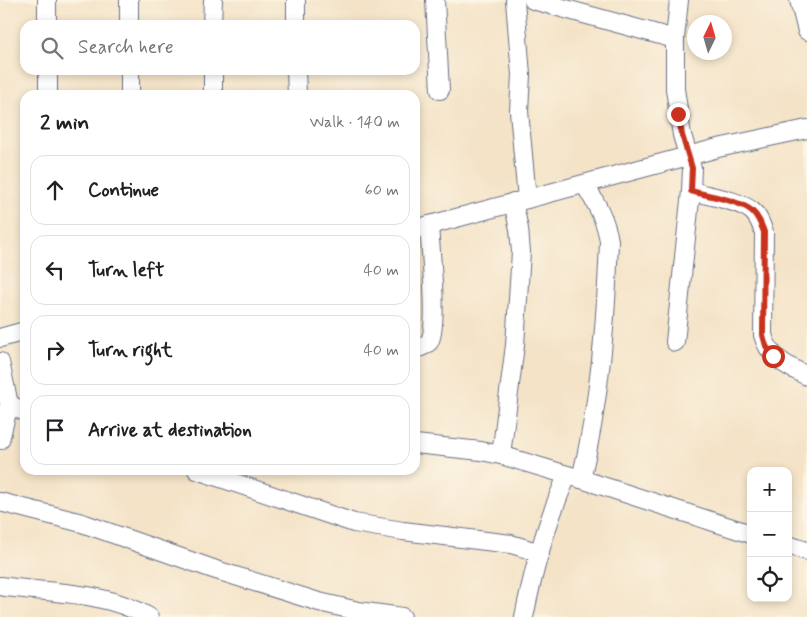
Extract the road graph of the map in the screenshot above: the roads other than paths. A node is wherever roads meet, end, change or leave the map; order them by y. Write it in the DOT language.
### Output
graph roads {
  1 [pos="47,0"];
  2 [pos="129,0"];
  3 [pos="213,0"];
  4 [pos="296,0"];
  5 [pos="435,0"];
  6 [pos="514,0"];
  7 [pos="533,0"];
  8 [pos="679,0"];
  9 [pos="803,6"];
  10 [pos="593,8"];
  11 [pos="47,20"];
  12 [pos="129,20"];
  13 [pos="212,20"];
  14 [pos="296,20"];
  15 [pos="807,31"];
  16 [pos="675,39"];
  17 [pos="48,75"];
  18 [pos="130,75"];
  19 [pos="213,75"];
  20 [pos="296,75"];
  21 [pos="48,90"];
  22 [pos="130,90"];
  23 [pos="213,90"];
  24 [pos="297,90"];
  25 [pos="440,90"];
  26 [pos="807,129"];
  27 [pos="689,157"];
  28 [pos="585,184"];
  29 [pos="691,191"];
  30 [pos="520,200"];
  31 [pos="422,227"];
  32 [pos="20,332"];
  33 [pos="0,338"];
  34 [pos="675,342"];
  35 [pos="420,348"];
  36 [pos="0,362"];
  37 [pos="807,376"];
  38 [pos="8,404"];
  39 [pos="20,410"];
  40 [pos="0,440"];
  41 [pos="420,445"];
  42 [pos="501,456"];
  43 [pos="212,475"];
  44 [pos="574,478"];
  45 [pos="0,502"];
  46 [pos="747,533"];
  47 [pos="792,546"];
  48 [pos="807,551"];
  49 [pos="540,553"];
  50 [pos="0,586"];
  51 [pos="149,617"];
  52 [pos="402,617"];
  53 [pos="524,617"];
  1 -- 11 [label="street"];
  2 -- 12 [label="street"];
  3 -- 13 [label="street"];
  4 -- 14 [label="street"];
  5 -- 25 [label="street"];
  6 -- 30 [label="street"];
  7 -- 10 [label="street"];
  8 -- 16 [label="street"];
  9 -- 15 [label="street"];
  10 -- 16 [label="street"];
  16 -- 27 [label="street"];
  17 -- 21 [label="street"];
  18 -- 22 [label="street"];
  19 -- 23 [label="street"];
  20 -- 24 [label="street"];
  26 -- 27 [label="street"];
  27 -- 28 [label="street"];
  27 -- 29 [label="street"];
  28 -- 30 [label="street"];
  28 -- 44 [label="street"];
  29 -- 34 [label="street"];
  29 -- 37 [label="street"];
  30 -- 31 [label="street"];
  30 -- 42 [label="street"];
  31 -- 35 [label="street"];
  32 -- 33 [label="street"];
  36 -- 38 [label="street"];
  38 -- 39 [label="street"];
  38 -- 40 [label="street"];
  41 -- 42 [label="street"];
  42 -- 44 [label="street"];
  43 -- 49 [label="street"];
  44 -- 46 [label="street"];
  44 -- 49 [label="street"];
  45 -- 52 [label="street"];
  47 -- 48 [label="street"];
  49 -- 53 [label="street"];
  50 -- 51 [label="street"];
}
